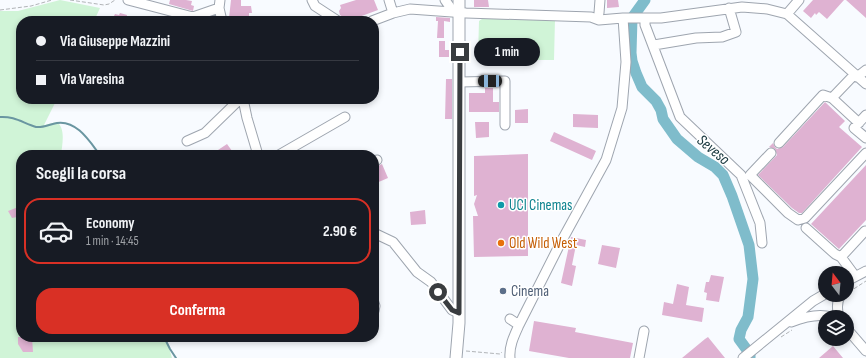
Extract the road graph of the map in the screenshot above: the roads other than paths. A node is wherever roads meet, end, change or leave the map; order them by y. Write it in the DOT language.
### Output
graph roads {
  1 [pos="128,0"];
  2 [pos="312,0"];
  3 [pos="389,0"];
  4 [pos="459,0"];
  5 [pos="600,0"];
  6 [pos="799,0"];
  7 [pos="220,4"];
  8 [pos="729,8"];
  9 [pos="460,12"];
  10 [pos="393,13"];
  11 [pos="787,14"];
  12 [pos="595,15"];
  13 [pos="189,16"];
  14 [pos="195,16"];
  15 [pos="221,16"];
  16 [pos="330,16"];
  17 [pos="379,18"];
  18 [pos="626,18"];
  19 [pos="643,18"];
  20 [pos="654,45"];
  21 [pos="866,70"];
  22 [pos="856,76"];
  23 [pos="460,82"];
  24 [pos="866,84"];
  25 [pos="832,98"];
  26 [pos="235,104"];
  27 [pos="244,104"];
  28 [pos="866,115"];
  29 [pos="345,117"];
  30 [pos="859,123"];
  31 [pos="505,125"];
  32 [pos="866,138"];
  33 [pos="187,141"];
  34 [pos="779,143"];
  35 [pos="257,150"];
  36 [pos="288,150"];
  37 [pos="771,153"];
  38 [pos="866,153"];
  39 [pos="806,228"];
  40 [pos="866,231"];
  41 [pos="379,235"];
  42 [pos="762,243"];
  43 [pos="841,257"];
  44 [pos="860,274"];
  45 [pos="854,283"];
  46 [pos="818,298"];
  47 [pos="459,313"];
  48 [pos="818,315"];
  49 [pos="510,319"];
  50 [pos="519,325"];
  51 [pos="779,328"];
  52 [pos="644,331"];
  53 [pos="854,337"];
  54 [pos="866,351"];
  55 [pos="454,355"];
  56 [pos="510,358"];
  57 [pos="639,358"];
  58 [pos="743,358"];
  1 -- 13 [label="street"];
  2 -- 16 [label="street"];
  3 -- 10 [label="street"];
  4 -- 9 [label="main road"];
  5 -- 12 [label="street"];
  6 -- 11 [label="street"];
  7 -- 14 [label="street"];
  7 -- 15 [label="street"];
  8 -- 11 [label="street"];
  8 -- 19 [label="street"];
  8 -- 20 [label="street"];
  9 -- 10 [label="street"];
  9 -- 12 [label="street"];
  9 -- 23 [label="main road"];
  10 -- 17 [label="street"];
  11 -- 22 [label="street"];
  12 -- 18 [label="street"];
  18 -- 19 [label="street"];
  18 -- 50 [label="street"];
  19 -- 20 [label="street"];
  20 -- 42 [label="street"];
  21 -- 22 [label="street"];
  22 -- 24 [label="street"];
  22 -- 25 [label="street"];
  23 -- 31 [label="street"];
  23 -- 47 [label="main road"];
  25 -- 30 [label="street"];
  25 -- 34 [label="street"];
  26 -- 33 [label="street"];
  27 -- 35 [label="street"];
  28 -- 30 [label="street"];
  29 -- 36 [label="street"];
  30 -- 32 [label="street"];
  37 -- 38 [label="street"];
  39 -- 43 [label="street"];
  40 -- 43 [label="street"];
  41 -- 47 [label="street"];
  43 -- 44 [label="street"];
  44 -- 45 [label="street"];
  46 -- 51 [label="street"];
  47 -- 55 [label="main road"];
  48 -- 51 [label="street"];
  49 -- 50 [label="street"];
  50 -- 56 [label="street"];
  51 -- 58 [label="street"];
  52 -- 57 [label="street"];
  53 -- 54 [label="street"];
}
